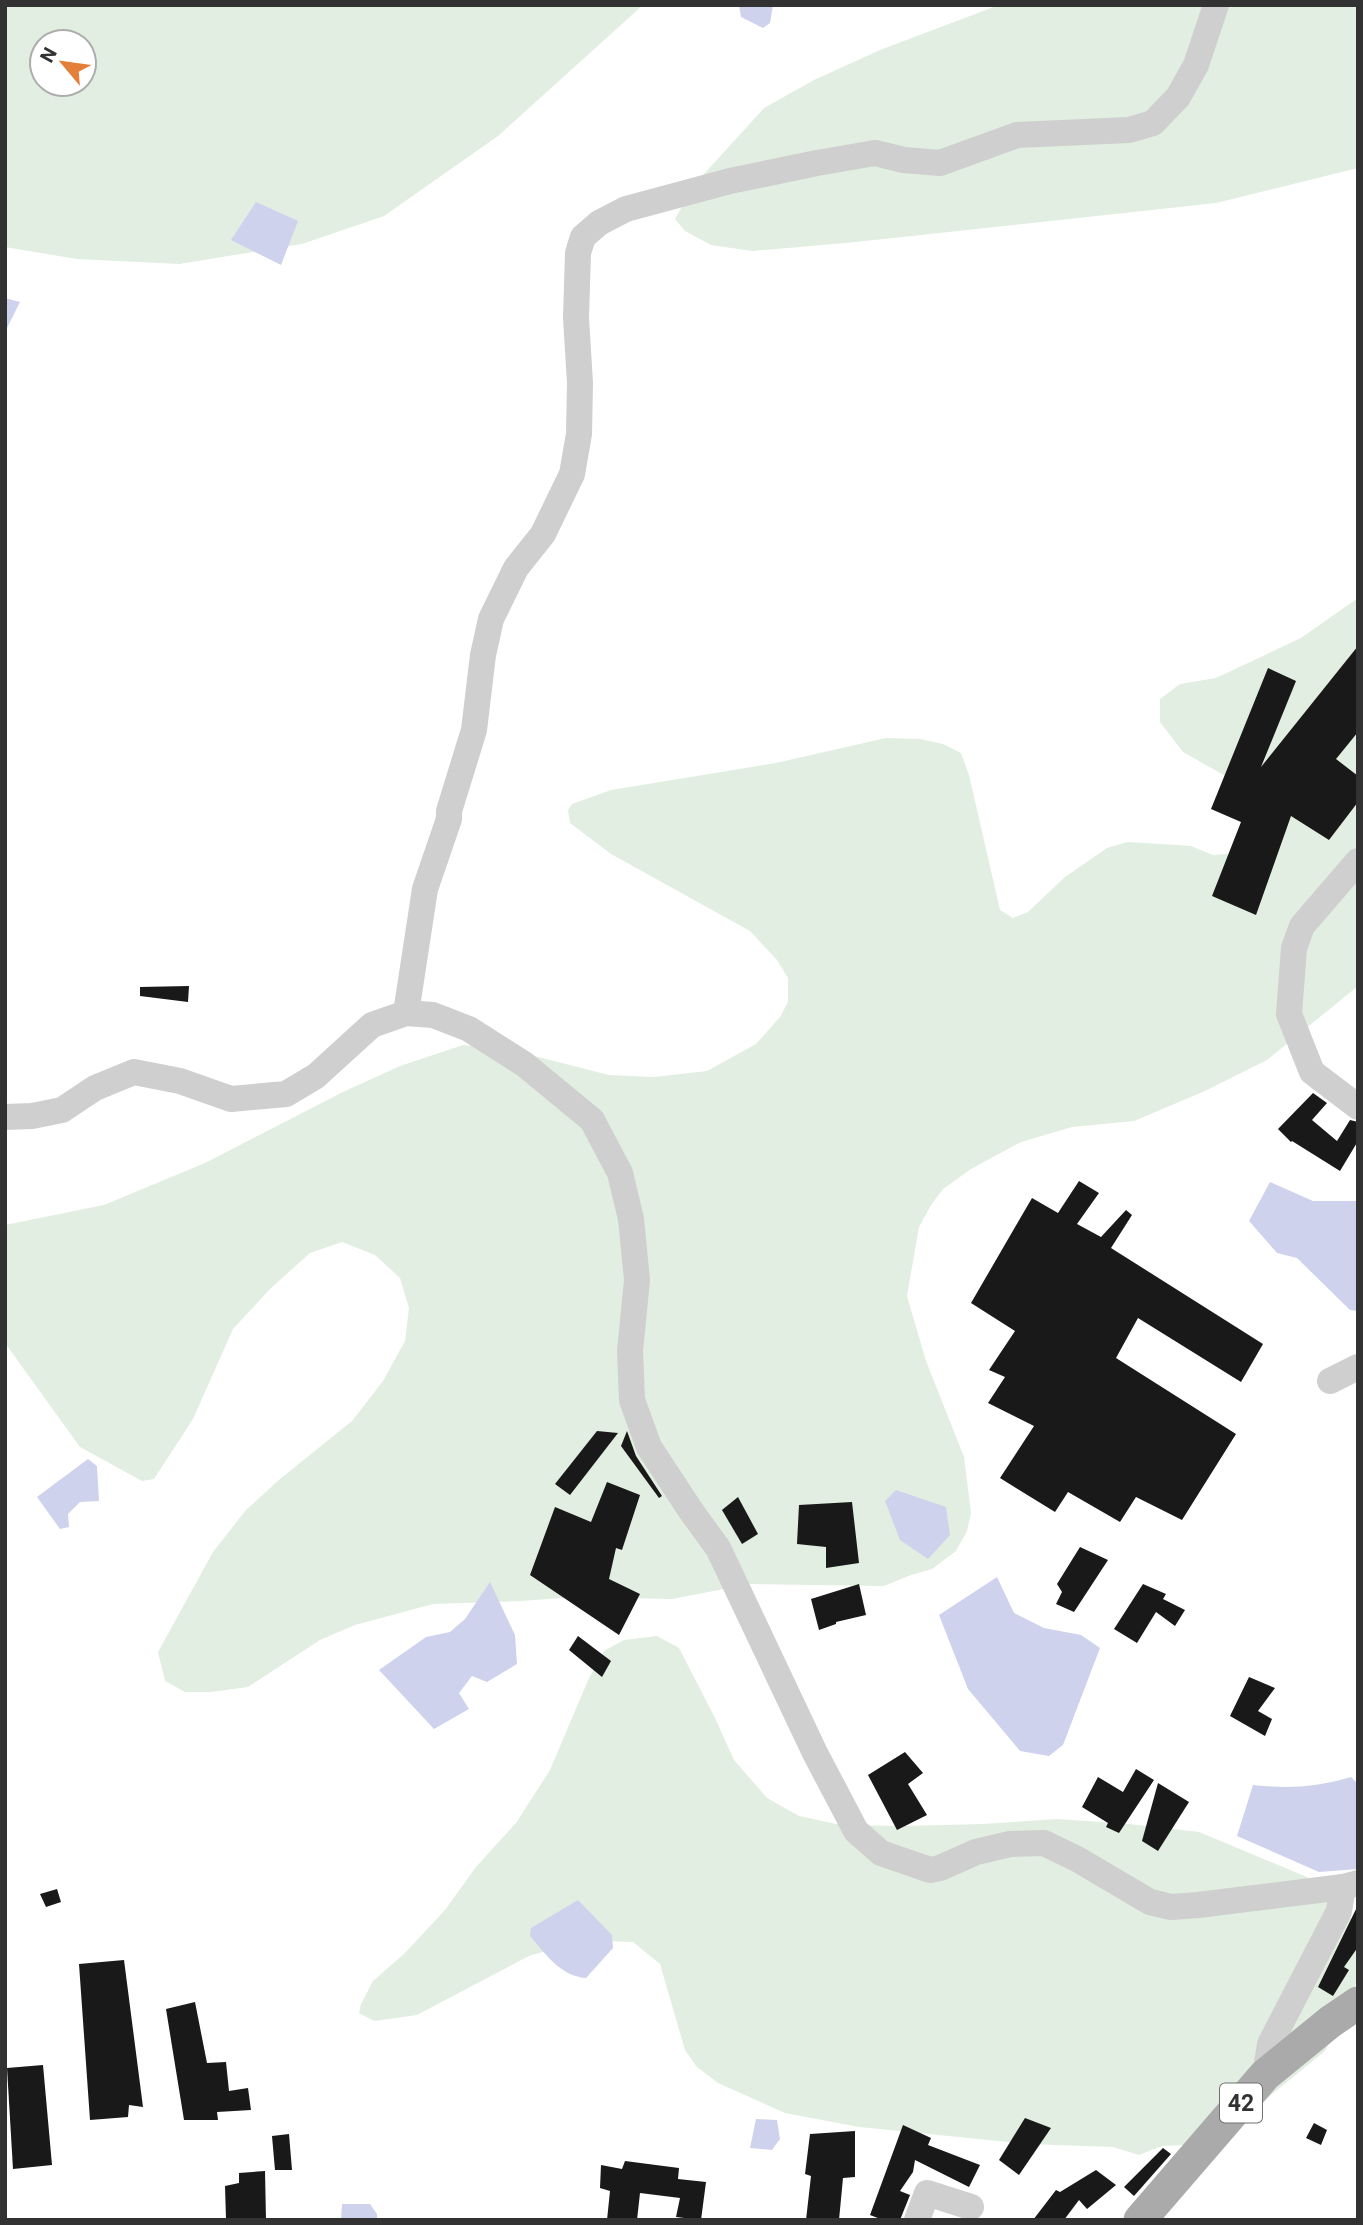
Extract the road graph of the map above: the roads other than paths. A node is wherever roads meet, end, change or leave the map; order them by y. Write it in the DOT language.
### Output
graph roads {
  1 [pos="1216,5"];
  2 [pos="1358,862"];
  3 [pos="406,1013"];
  4 [pos="1358,1107"];
  5 [pos="5,1117"];
  6 [pos="1358,1367"];
  7 [pos="1330,1381"];
  8 [pos="1351,1885"];
  9 [pos="1358,2003"];
  10 [pos="1265,2075"];
  11 [pos="971,2207"];
  12 [pos="1143,2219"];
  13 [pos="917,2220"];
  1 -- 3 [label="street"];
  2 -- 4 [label="street"];
  3 -- 5 [label="street"];
  3 -- 8 [label="street"];
  6 -- 7 [label="street"];
  8 -- 10 [label="street"];
  9 -- 10 [label="main road, 42"];
  10 -- 12 [label="main road, 42"];
  11 -- 13 [label="street"];
}
